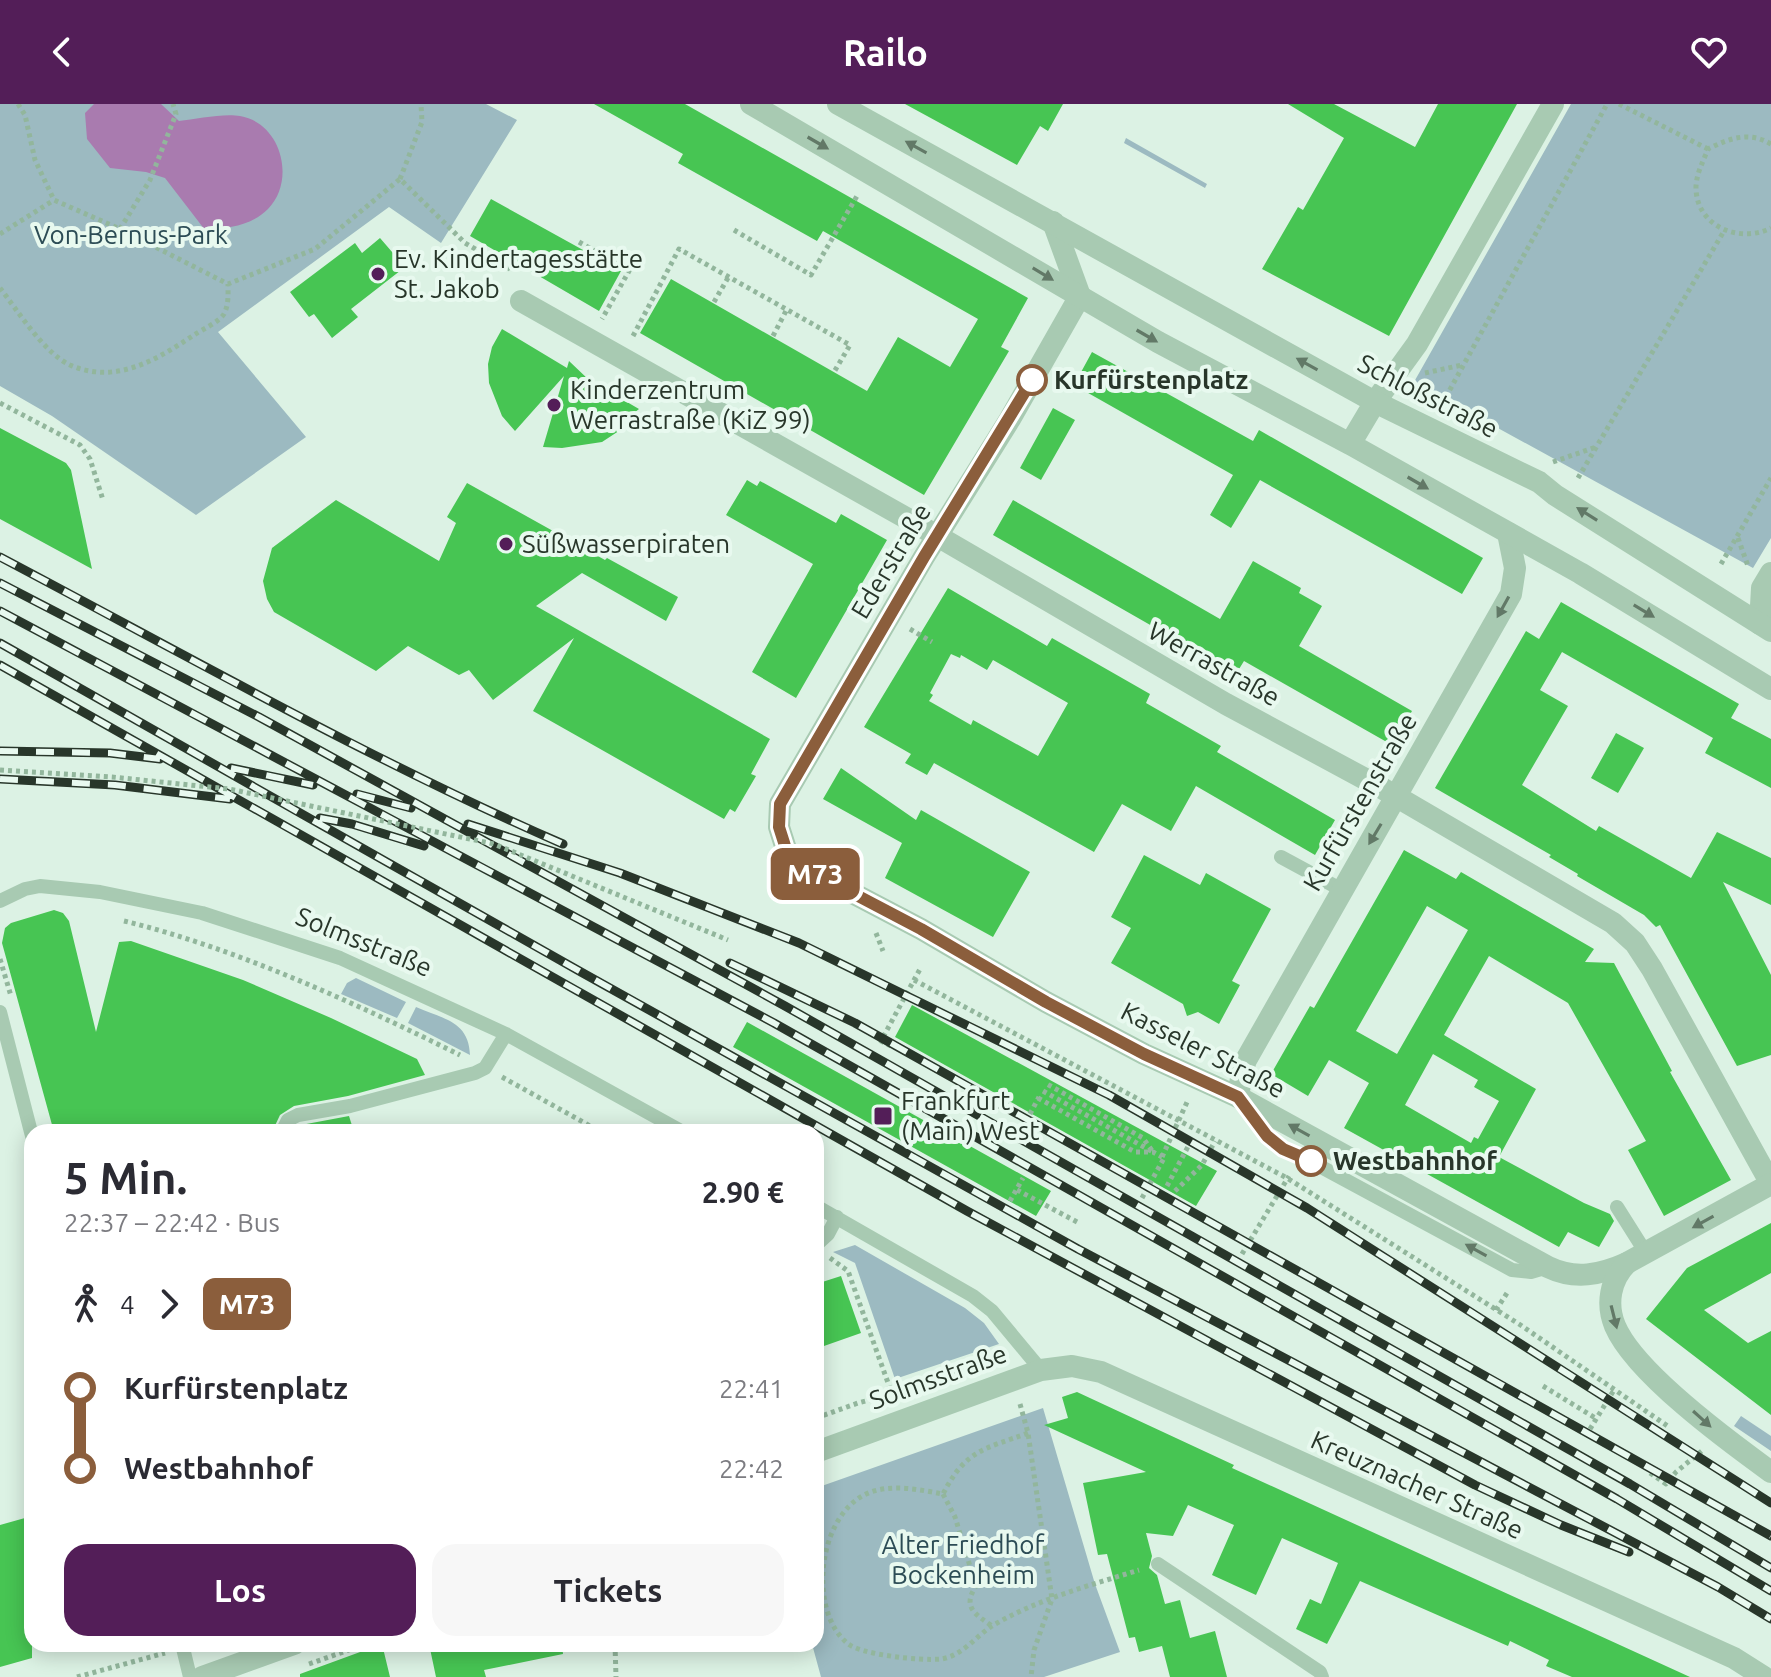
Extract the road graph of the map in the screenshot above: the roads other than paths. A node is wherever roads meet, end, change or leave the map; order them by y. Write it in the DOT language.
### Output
graph roads {
  1 [pos="751,104"];
  2 [pos="838,104"];
  3 [pos="1553,104"];
  4 [pos="1053,222"];
  5 [pos="1080,296"];
  6 [pos="521,301"];
  7 [pos="1375,402"];
  8 [pos="1350,444"];
  9 [pos="1508,533"];
  10 [pos="937,536"];
  11 [pos="1771,573"];
  12 [pos="1765,627"];
  13 [pos="1771,689"];
  14 [pos="1397,797"];
  15 [pos="779,827"];
  16 [pos="1281,857"];
  17 [pos="1342,890"];
  18 [pos="0,901"];
  19 [pos="0,1012"];
  20 [pos="506,1034"];
  21 [pos="1238,1097"];
  22 [pos="29,1124"];
  23 [pos="286,1124"];
  24 [pos="669,1124"];
  25 [pos="1771,1184"];
  26 [pos="1617,1207"];
  27 [pos="824,1210"];
  28 [pos="837,1217"];
  29 [pos="824,1243"];
  30 [pos="1637,1258"];
  31 [pos="1041,1370"];
  32 [pos="824,1449"];
  33 [pos="1771,1472"];
  34 [pos="1158,1564"];
  35 [pos="184,1652"];
  36 [pos="272,1652"];
  37 [pos="190,1677"];
  38 [pos="202,1677"];
  39 [pos="1322,1677"];
  40 [pos="1764,1677"];
  1 -- 5 [label="street, one-way"];
  4 -- 2 [label="street, Schloßstraße, one-way"];
  3 -- 7 [label="street"];
  4 -- 5 [label="street"];
  7 -- 4 [label="street, Schloßstraße, one-way"];
  5 -- 8 [label="street, one-way"];
  5 -- 10 [label="street, Ederstraße"];
  6 -- 10 [label="street, Werrastraße"];
  7 -- 8 [label="street"];
  12 -- 7 [label="street, Schloßstraße, one-way"];
  8 -- 9 [label="street, one-way"];
  9 -- 13 [label="street, one-way"];
  9 -- 14 [label="street, Kurfürstenstraße, one-way"];
  10 -- 14 [label="street, Werrastraße"];
  10 -- 15 [label="street, Ederstraße"];
  11 -- 12 [label="street"];
  14 -- 17 [label="street, Kurfürstenstraße, one-way"];
  14 -- 25 [label="street, Werrastraße"];
  15 -- 21 [label="street, Kasseler Straße"];
  16 -- 17 [label="lane"];
  17 -- 21 [label="street, Kurfürstenstraße"];
  18 -- 20 [label="lane, Solmsstraße"];
  19 -- 22 [label="lane"];
  20 -- 23 [label="lane"];
  20 -- 24 [label="lane, Solmsstraße"];
  30 -- 21 [label="street, Kasseler Straße, one-way"];
  25 -- 30 [label="street, Kasseler Straße, one-way"];
  26 -- 30 [label="lane"];
  27 -- 28 [label="lane, Solmsstraße"];
  28 -- 29 [label="lane"];
  28 -- 31 [label="lane, Solmsstraße"];
  30 -- 33 [label="street, one-way"];
  31 -- 32 [label="street, Solmsstraße"];
  31 -- 40 [label="street, Kreuznacher Straße"];
  34 -- 39 [label="lane"];
  35 -- 37 [label="lane"];
  36 -- 38 [label="street"];
}
